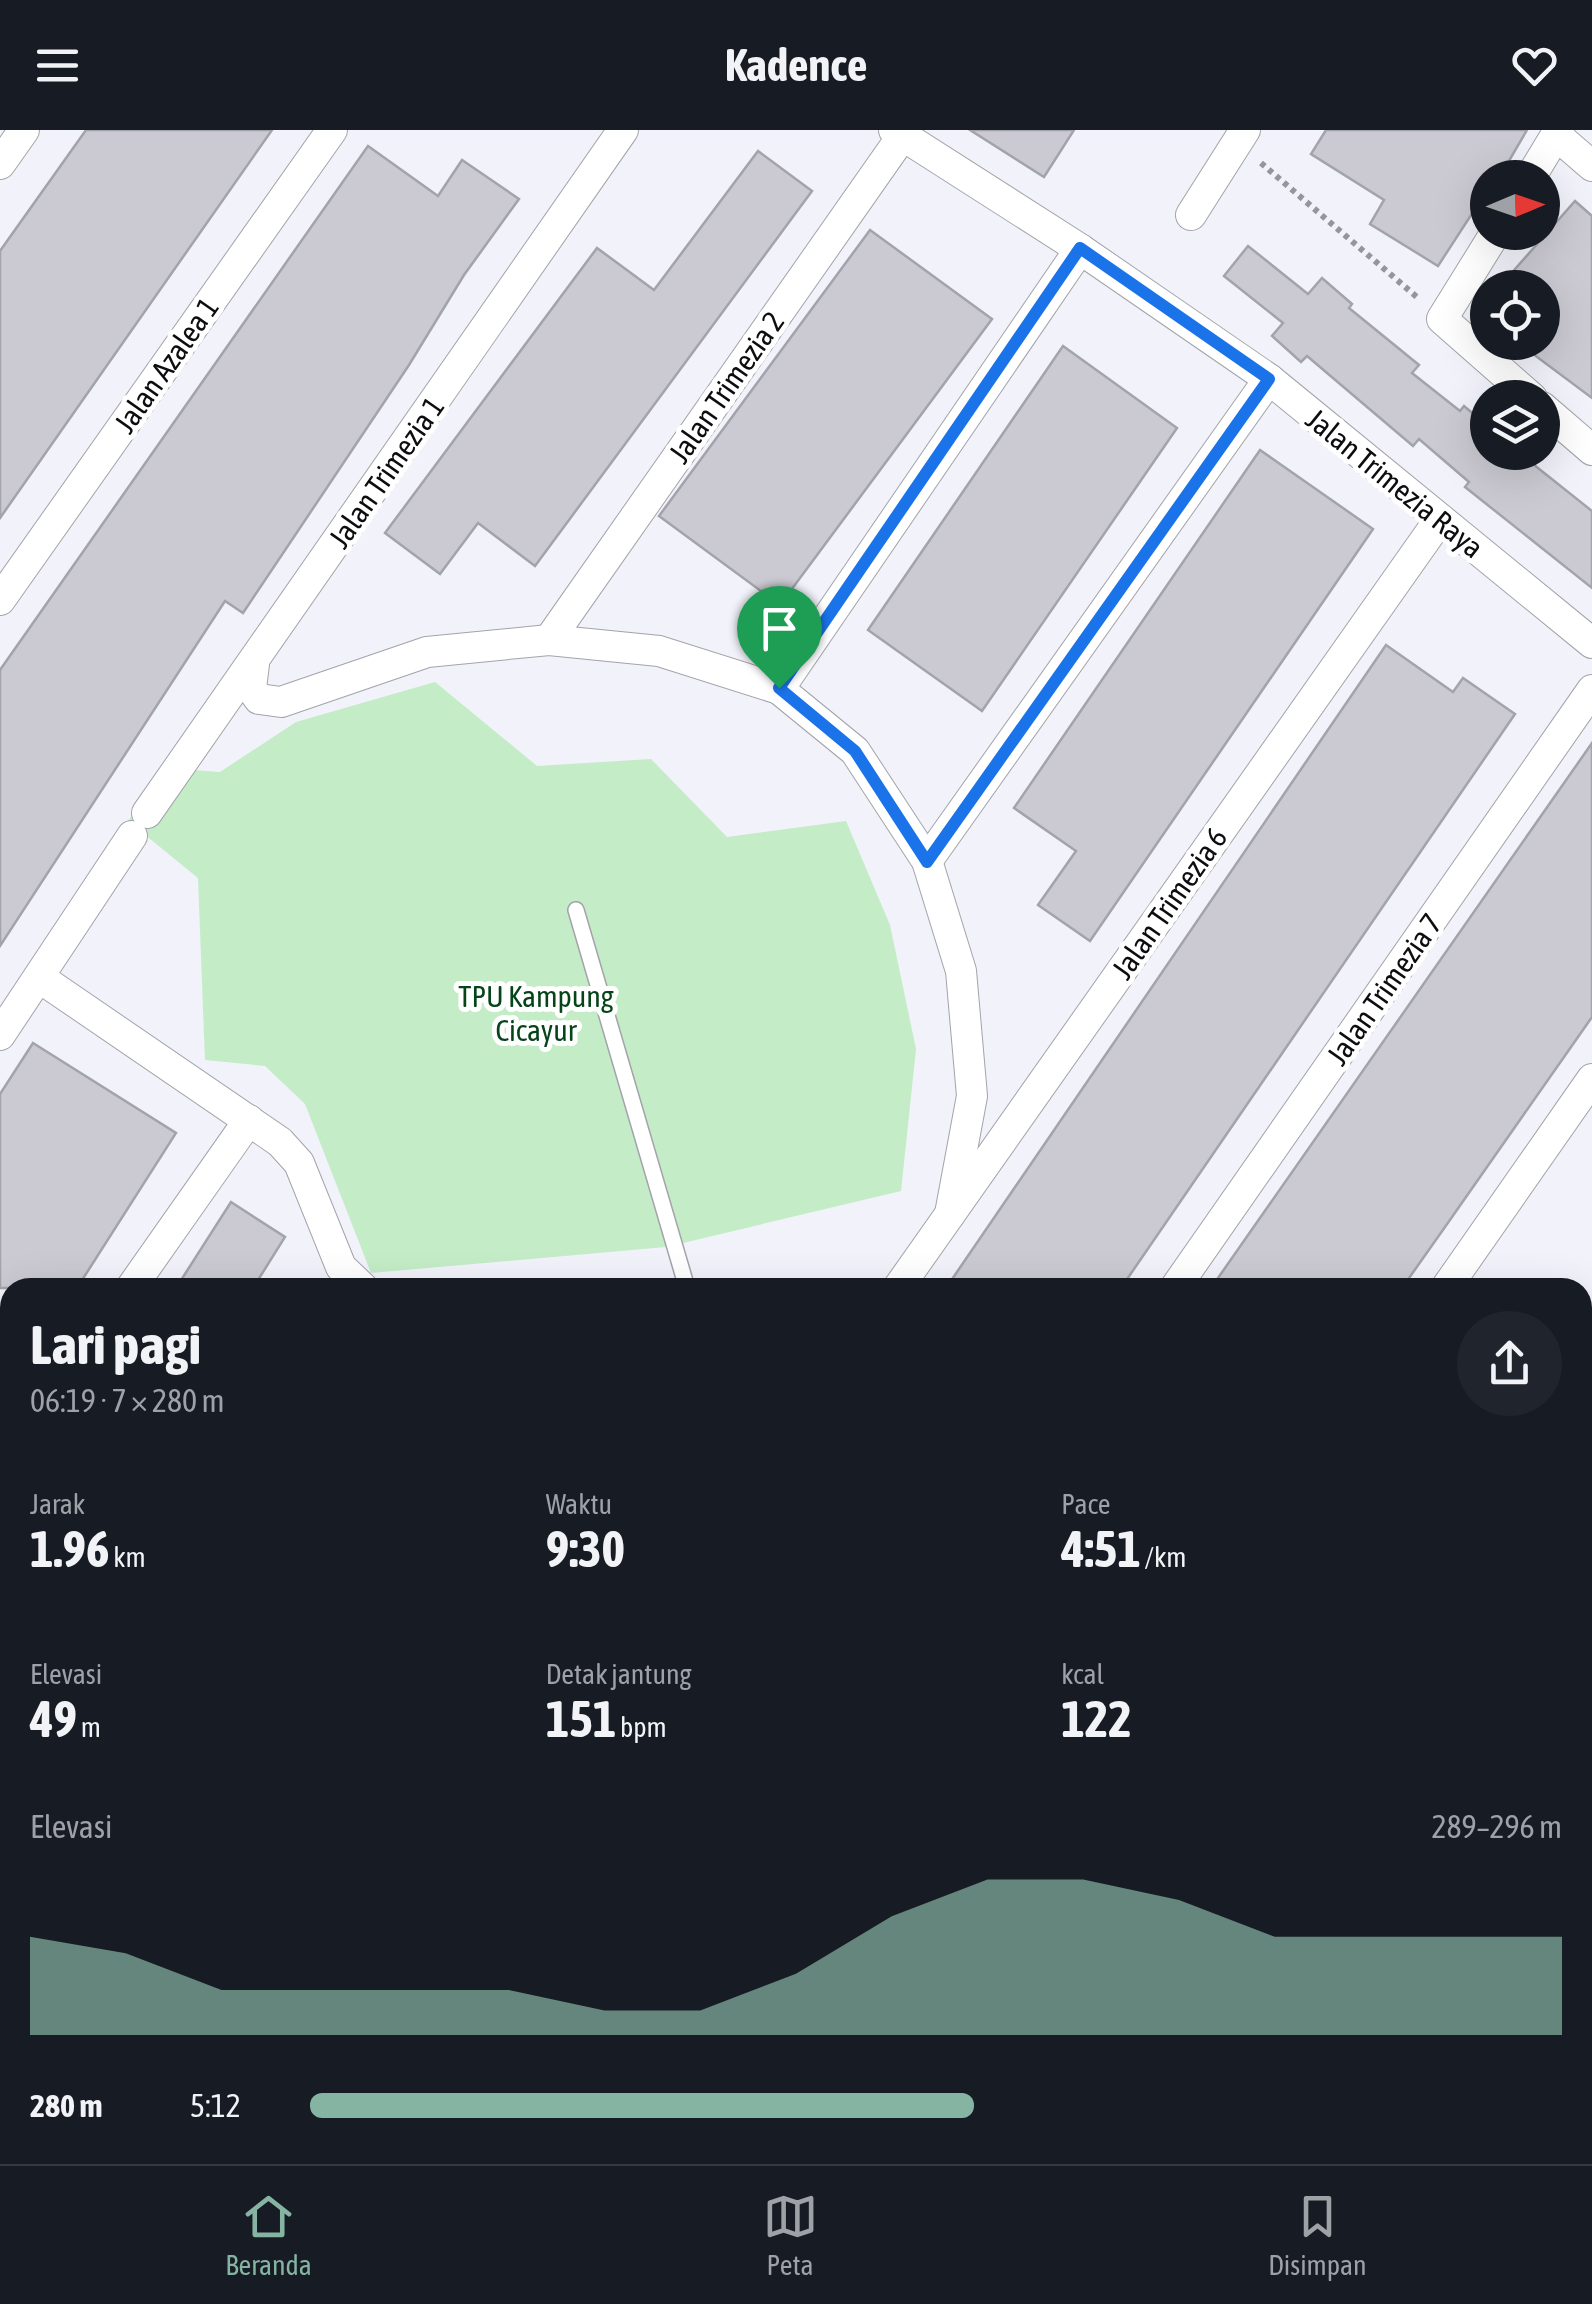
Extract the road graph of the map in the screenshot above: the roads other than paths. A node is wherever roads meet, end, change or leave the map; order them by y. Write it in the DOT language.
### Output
graph roads {
  1 [pos="24,130"];
  2 [pos="332,130"];
  3 [pos="623,130"];
  4 [pos="898,132"];
  5 [pos="1558,133"];
  6 [pos="1233,134"];
  7 [pos="1541,160"];
  8 [pos="0,164"];
  9 [pos="1592,166"];
  10 [pos="1191,215"];
  11 [pos="1080,248"];
  12 [pos="1485,250"];
  13 [pos="1269,379"];
  14 [pos="1511,380"];
  15 [pos="1560,422"];
  16 [pos="1592,450"];
  17 [pos="1440,520"];
  18 [pos="0,600"];
  19 [pos="548,640"];
  20 [pos="1592,643"];
  21 [pos="254,664"];
  22 [pos="779,688"];
  23 [pos="1592,690"];
  24 [pos="927,862"];
  25 [pos="576,910"];
  26 [pos="40,978"];
  27 [pos="0,1034"];
  28 [pos="1592,1080"];
  29 [pos="249,1120"];
  30 [pos="950,1214"];
  31 [pos="138,1278"];
  32 [pos="352,1278"];
  33 [pos="684,1278"];
  34 [pos="905,1278"];
  35 [pos="1182,1278"];
  36 [pos="1453,1278"];
  1 -- 8 [label="street"];
  2 -- 18 [label="street, Jalan Azalea 1"];
  3 -- 21 [label="street, Jalan Trimezia 1"];
  4 -- 11 [label="street, Jalan Trimezia Raya"];
  4 -- 19 [label="street, Jalan Trimezia 2"];
  5 -- 7 [label="street"];
  5 -- 9 [label="street"];
  6 -- 10 [label="street"];
  11 -- 13 [label="street, Jalan Trimezia Raya"];
  11 -- 22 [label="street"];
  12 -- 14 [label="street"];
  13 -- 17 [label="street, Jalan Trimezia Raya"];
  13 -- 24 [label="street"];
  15 -- 16 [label="street"];
  17 -- 20 [label="street, Jalan Trimezia Raya"];
  17 -- 30 [label="street, Jalan Trimezia 6"];
  19 -- 21 [label="street"];
  19 -- 22 [label="street"];
  21 -- 26 [label="street, Jalan Trimezia 1"];
  22 -- 24 [label="street"];
  23 -- 35 [label="street, Jalan Trimezia 7"];
  24 -- 30 [label="street"];
  25 -- 33 [label="lane"];
  26 -- 27 [label="street, Jalan Trimezia 1"];
  26 -- 29 [label="street"];
  28 -- 36 [label="street"];
  29 -- 31 [label="street"];
  29 -- 32 [label="street"];
  30 -- 34 [label="street, Jalan Trimezia 6"];
}
